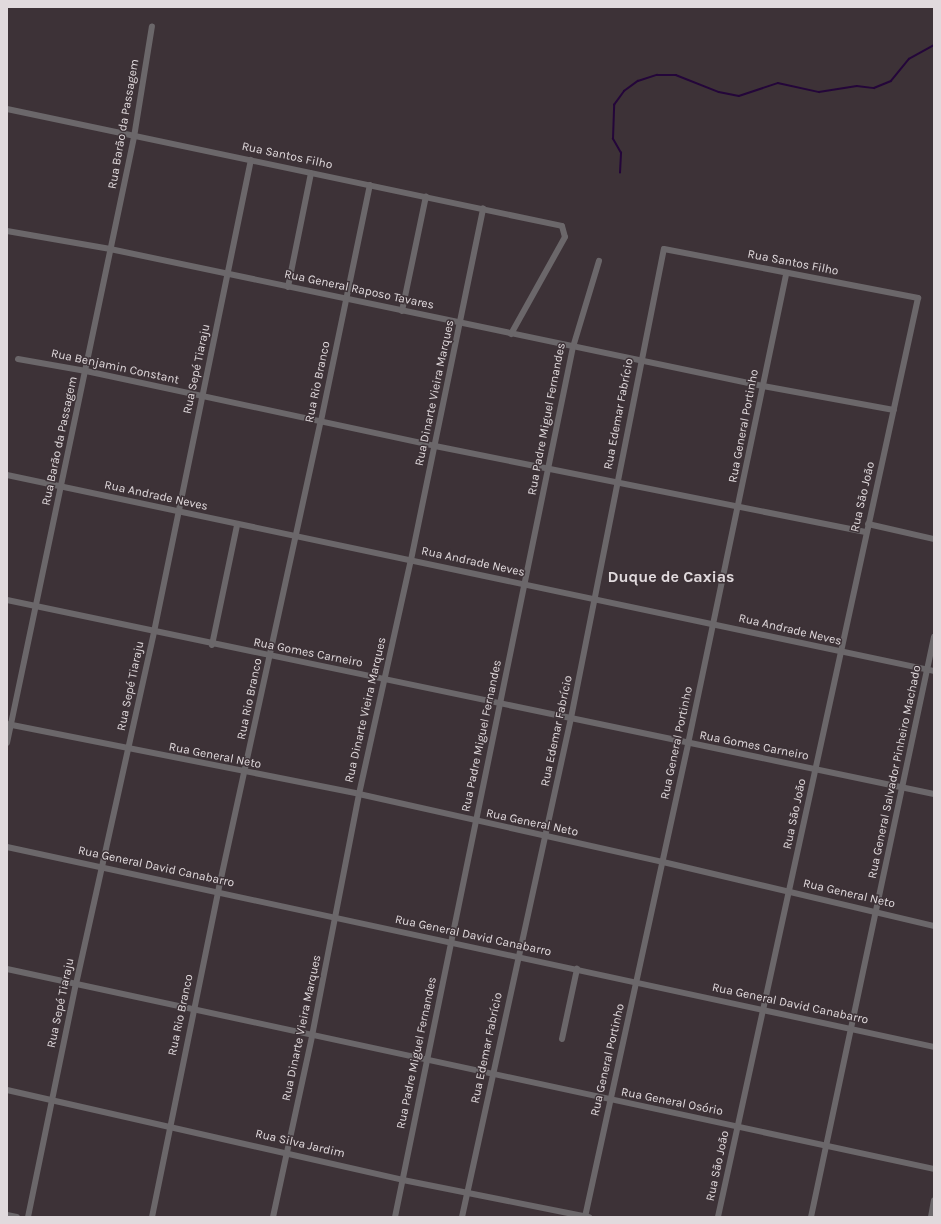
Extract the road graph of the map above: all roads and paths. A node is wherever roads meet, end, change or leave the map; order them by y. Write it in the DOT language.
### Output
graph roads {
  1 [pos="152,26"];
  2 [pos="7,109"];
  3 [pos="134,137"];
  4 [pos="251,160"];
  5 [pos="311,173"];
  6 [pos="370,185"];
  7 [pos="426,196"];
  8 [pos="483,208"];
  9 [pos="7,231"];
  10 [pos="110,249"];
  11 [pos="664,249"];
  12 [pos="599,261"];
  13 [pos="786,273"];
  14 [pos="227,275"];
  15 [pos="288,287"];
  16 [pos="346,298"];
  17 [pos="918,298"];
  18 [pos="402,311"];
  19 [pos="461,322"];
  20 [pos="511,334"];
  21 [pos="573,347"];
  22 [pos="18,359"];
  23 [pos="641,360"];
  24 [pos="86,371"];
  25 [pos="763,386"];
  26 [pos="202,397"];
  27 [pos="894,410"];
  28 [pos="321,421"];
  29 [pos="435,446"];
  30 [pos="548,469"];
  31 [pos="7,475"];
  32 [pos="617,482"];
  33 [pos="61,487"];
  34 [pos="738,507"];
  35 [pos="178,512"];
  36 [pos="868,524"];
  37 [pos="238,525"];
  38 [pos="866,532"];
  39 [pos="296,536"];
  40 [pos="934,539"];
  41 [pos="412,560"];
  42 [pos="526,584"];
  43 [pos="594,598"];
  44 [pos="7,600"];
  45 [pos="36,606"];
  46 [pos="714,624"];
  47 [pos="154,632"];
  48 [pos="934,637"];
  49 [pos="212,645"];
  50 [pos="840,652"];
  51 [pos="270,657"];
  52 [pos="927,670"];
  53 [pos="934,671"];
  54 [pos="385,679"];
  55 [pos="499,703"];
  56 [pos="571,718"];
  57 [pos="9,724"];
  58 [pos="7,743"];
  59 [pos="688,744"];
  60 [pos="129,750"];
  61 [pos="815,769"];
  62 [pos="245,773"];
  63 [pos="902,788"];
  64 [pos="358,794"];
  65 [pos="934,794"];
  66 [pos="475,822"];
  67 [pos="546,836"];
  68 [pos="7,847"];
  69 [pos="663,862"];
  70 [pos="102,866"];
  71 [pos="218,892"];
  72 [pos="790,892"];
  73 [pos="877,911"];
  74 [pos="335,917"];
  75 [pos="934,926"];
  76 [pos="451,941"];
  77 [pos="518,957"];
  78 [pos="7,969"];
  79 [pos="577,969"];
  80 [pos="637,982"];
  81 [pos="76,984"];
  82 [pos="764,1008"];
  83 [pos="194,1010"];
  84 [pos="853,1029"];
  85 [pos="312,1036"];
  86 [pos="562,1038"];
  87 [pos="934,1046"];
  88 [pos="427,1060"];
  89 [pos="492,1075"];
  90 [pos="7,1090"];
  91 [pos="52,1100"];
  92 [pos="610,1100"];
  93 [pos="169,1126"];
  94 [pos="738,1126"];
  95 [pos="826,1146"];
  96 [pos="287,1152"];
  97 [pos="934,1169"];
  98 [pos="403,1180"];
  99 [pos="467,1194"];
  100 [pos="934,1200"];
  101 [pos="7,1215"];
  102 [pos="17,1217"];
  103 [pos="28,1217"];
  104 [pos="152,1217"];
  105 [pos="273,1217"];
  106 [pos="395,1217"];
  107 [pos="462,1217"];
  108 [pos="586,1217"];
  109 [pos="718,1217"];
  110 [pos="811,1217"];
  111 [pos="931,1217"];
  1 -- 3 [label="street, Rua Barão da Passagem"];
  2 -- 3 [label="street, Rua Santos Filho"];
  3 -- 4 [label="street, Rua Santos Filho"];
  3 -- 10 [label="street, Rua Barão da Passagem"];
  4 -- 5 [label="street, Rua Santos Filho"];
  4 -- 14 [label="street, Rua Sepé Tiaraju"];
  5 -- 6 [label="street, Rua Santos Filho"];
  5 -- 15 [label="street"];
  6 -- 7 [label="street, Rua Santos Filho"];
  6 -- 16 [label="street, Rua Rio Branco"];
  7 -- 8 [label="street, Rua Santos Filho"];
  7 -- 18 [label="street"];
  8 -- 19 [label="street, Rua Dinarte Vieira Marques"];
  8 -- 20 [label="street, Rua Santos Filho"];
  9 -- 10 [label="street, Rua General Raposo Tavares"];
  10 -- 14 [label="street, Rua General Raposo Tavares"];
  10 -- 24 [label="street, Rua Barão da Passagem"];
  11 -- 13 [label="street, Rua Santos Filho"];
  11 -- 23 [label="street, Rua Edemar Fabrício"];
  12 -- 21 [label="street, Rua Padre Miguel Fernandes"];
  13 -- 17 [label="street, Rua Santos Filho"];
  13 -- 25 [label="street, Rua General Portinho"];
  14 -- 15 [label="street, Rua General Raposo Tavares"];
  14 -- 26 [label="street, Rua Sepé Tiaraju"];
  15 -- 16 [label="street, Rua General Raposo Tavares"];
  16 -- 18 [label="street, Rua General Raposo Tavares"];
  16 -- 28 [label="street, Rua Rio Branco"];
  17 -- 27 [label="street, Rua São João"];
  18 -- 19 [label="street, Rua General Raposo Tavares"];
  19 -- 20 [label="street, Rua General Raposo Tavares"];
  19 -- 29 [label="street, Rua Dinarte Vieira Marques"];
  20 -- 21 [label="street, Rua General Raposo Tavares"];
  21 -- 23 [label="street, Rua General Raposo Tavares"];
  21 -- 30 [label="street, Rua Padre Miguel Fernandes"];
  22 -- 24 [label="street, Rua Benjamin Constant"];
  23 -- 25 [label="street, Rua General Raposo Tavares"];
  23 -- 32 [label="street, Rua Edemar Fabrício"];
  24 -- 26 [label="street, Rua Benjamin Constant"];
  24 -- 33 [label="street, Rua Barão da Passagem"];
  25 -- 27 [label="street, Rua General Raposo Tavares"];
  25 -- 34 [label="street, Rua General Portinho"];
  26 -- 28 [label="street, Rua Benjamin Constant"];
  26 -- 35 [label="street, Rua Sepé Tiaraju"];
  27 -- 36 [label="street, Rua São João"];
  28 -- 29 [label="street, Rua Benjamin Constant"];
  28 -- 39 [label="street, Rua Rio Branco"];
  29 -- 30 [label="street, Rua Benjamin Constant"];
  29 -- 41 [label="street, Rua Dinarte Vieira Marques"];
  30 -- 32 [label="street, Rua Benjamin Constant"];
  30 -- 42 [label="street, Rua Padre Miguel Fernandes"];
  31 -- 33 [label="street, Rua Andrade Neves"];
  32 -- 34 [label="street, Rua Benjamin Constant"];
  32 -- 43 [label="street, Rua Edemar Fabrício"];
  33 -- 35 [label="street, Rua Andrade Neves"];
  33 -- 45 [label="street, Rua Barão da Passagem"];
  34 -- 38 [label="street, Rua Benjamin Constant"];
  34 -- 46 [label="street, Rua General Portinho"];
  35 -- 37 [label="street, Rua Andrade Neves"];
  35 -- 47 [label="street, Rua Sepé Tiaraju"];
  36 -- 38 [label="street, Rua São João"];
  36 -- 40 [label="street"];
  37 -- 39 [label="street, Rua Andrade Neves"];
  37 -- 49 [label="street"];
  38 -- 50 [label="street, Rua São João"];
  39 -- 41 [label="street, Rua Andrade Neves"];
  39 -- 51 [label="street, Rua Rio Branco"];
  41 -- 42 [label="street, Rua Andrade Neves"];
  41 -- 54 [label="street, Rua Dinarte Vieira Marques"];
  42 -- 43 [label="street, Rua Andrade Neves"];
  42 -- 55 [label="street, Rua Padre Miguel Fernandes"];
  43 -- 46 [label="street, Rua Andrade Neves"];
  43 -- 56 [label="street, Rua Edemar Fabrício"];
  44 -- 45 [label="street, Rua Gomes Carneiro"];
  45 -- 47 [label="street, Rua Gomes Carneiro"];
  45 -- 57 [label="street, Rua Barão da Passagem"];
  46 -- 50 [label="street, Rua Andrade Neves"];
  46 -- 59 [label="street, Rua General Portinho"];
  47 -- 49 [label="street, Rua Gomes Carneiro"];
  47 -- 60 [label="street, Rua Sepé Tiaraju"];
  48 -- 52 [label="street, Rua General Salvador Pinheiro Machado"];
  49 -- 51 [label="street, Rua Gomes Carneiro"];
  50 -- 52 [label="street, Rua Andrade Neves"];
  50 -- 61 [label="street, Rua São João"];
  51 -- 54 [label="street, Rua Gomes Carneiro"];
  51 -- 62 [label="street, Rua Rio Branco"];
  52 -- 53 [label="street, Rua Andrade Neves"];
  52 -- 63 [label="street, Rua General Salvador Pinheiro Machado"];
  54 -- 55 [label="street, Rua Gomes Carneiro"];
  54 -- 64 [label="street, Rua Dinarte Vieira Marques"];
  55 -- 56 [label="street, Rua Gomes Carneiro"];
  55 -- 66 [label="street, Rua Padre Miguel Fernandes"];
  56 -- 59 [label="street, Rua Gomes Carneiro"];
  56 -- 67 [label="street, Rua Edemar Fabrício"];
  57 -- 58 [label="street, Rua Barão da Passagem"];
  57 -- 60 [label="street, Rua General Neto"];
  59 -- 61 [label="street, Rua Gomes Carneiro"];
  59 -- 69 [label="street, Rua General Portinho"];
  60 -- 62 [label="street, Rua General Neto"];
  60 -- 70 [label="street, Rua Sepé Tiaraju"];
  61 -- 63 [label="street, Rua Gomes Carneiro"];
  61 -- 72 [label="street, Rua São João"];
  62 -- 64 [label="street, Rua General Neto"];
  62 -- 71 [label="street, Rua Rio Branco"];
  63 -- 65 [label="street, Rua Gomes Carneiro"];
  63 -- 73 [label="street, Rua General Salvador Pinheiro Machado"];
  64 -- 66 [label="street, Rua General Neto"];
  64 -- 74 [label="street, Rua Dinarte Vieira Marques"];
  66 -- 67 [label="street, Rua General Neto"];
  66 -- 76 [label="street, Rua Padre Miguel Fernandes"];
  67 -- 69 [label="street, Rua General Neto"];
  67 -- 77 [label="street, Rua Edemar Fabrício"];
  68 -- 70 [label="street, Rua General David Canabarro"];
  69 -- 72 [label="street, Rua General Neto"];
  69 -- 80 [label="street, Rua General Portinho"];
  70 -- 71 [label="street, Rua General David Canabarro"];
  70 -- 81 [label="street, Rua Sepé Tiaraju"];
  71 -- 74 [label="street, Rua General David Canabarro"];
  71 -- 83 [label="street, Rua Rio Branco"];
  72 -- 73 [label="street, Rua General Neto"];
  72 -- 82 [label="street, Rua São João"];
  73 -- 75 [label="street, Rua General Neto"];
  73 -- 84 [label="street, Rua General Salvador Pinheiro Machado"];
  74 -- 76 [label="street, Rua General David Canabarro"];
  74 -- 85 [label="street, Rua Dinarte Vieira Marques"];
  76 -- 77 [label="street, Rua General David Canabarro"];
  76 -- 88 [label="street, Rua Padre Miguel Fernandes"];
  77 -- 79 [label="street, Rua General David Canabarro"];
  77 -- 89 [label="street, Rua Edemar Fabrício"];
  78 -- 81 [label="street, Rua General Osório"];
  79 -- 80 [label="street, Rua General David Canabarro"];
  79 -- 86 [label="street"];
  80 -- 82 [label="street, Rua General David Canabarro"];
  80 -- 92 [label="street, Rua General Portinho"];
  81 -- 83 [label="street, Rua General Osório"];
  81 -- 91 [label="street, Rua Sepé Tiaraju"];
  82 -- 84 [label="street, Rua General David Canabarro"];
  82 -- 94 [label="street, Rua São João"];
  83 -- 85 [label="street, Rua General Osório"];
  83 -- 93 [label="street, Rua Rio Branco"];
  84 -- 87 [label="street, Rua General David Canabarro"];
  84 -- 95 [label="street, Rua General Salvador Pinheiro Machado"];
  85 -- 88 [label="street, Rua General Osório"];
  85 -- 96 [label="street, Rua Dinarte Vieira Marques"];
  88 -- 89 [label="street, Rua General Osório"];
  88 -- 98 [label="street, Rua Padre Miguel Fernandes"];
  89 -- 92 [label="street, Rua General Osório"];
  89 -- 99 [label="street, Rua Edemar Fabrício"];
  90 -- 91 [label="street, Rua Silva Jardim"];
  91 -- 93 [label="street, Rua Silva Jardim"];
  91 -- 103 [label="street, Rua Sepé Tiaraju"];
  92 -- 94 [label="street, Rua General Osório"];
  92 -- 108 [label="street, Rua General Portinho"];
  93 -- 96 [label="street, Rua Silva Jardim"];
  93 -- 104 [label="street, Rua Rio Branco"];
  94 -- 95 [label="street, Rua General Osório"];
  94 -- 109 [label="street, Rua São João"];
  95 -- 97 [label="street, Rua General Osório"];
  95 -- 110 [label="street, Rua General Salvador Pinheiro Machado"];
  96 -- 98 [label="street, Rua Silva Jardim"];
  96 -- 105 [label="street, Rua Dinarte Vieira Marques"];
  98 -- 99 [label="street, Rua Silva Jardim"];
  98 -- 106 [label="street, Rua Padre Miguel Fernandes"];
  99 -- 107 [label="street, Rua Edemar Fabrício"];
  99 -- 108 [label="street, Rua Silva Jardim"];
  100 -- 111 [label="street"];
  101 -- 102 [label="street"];
}
